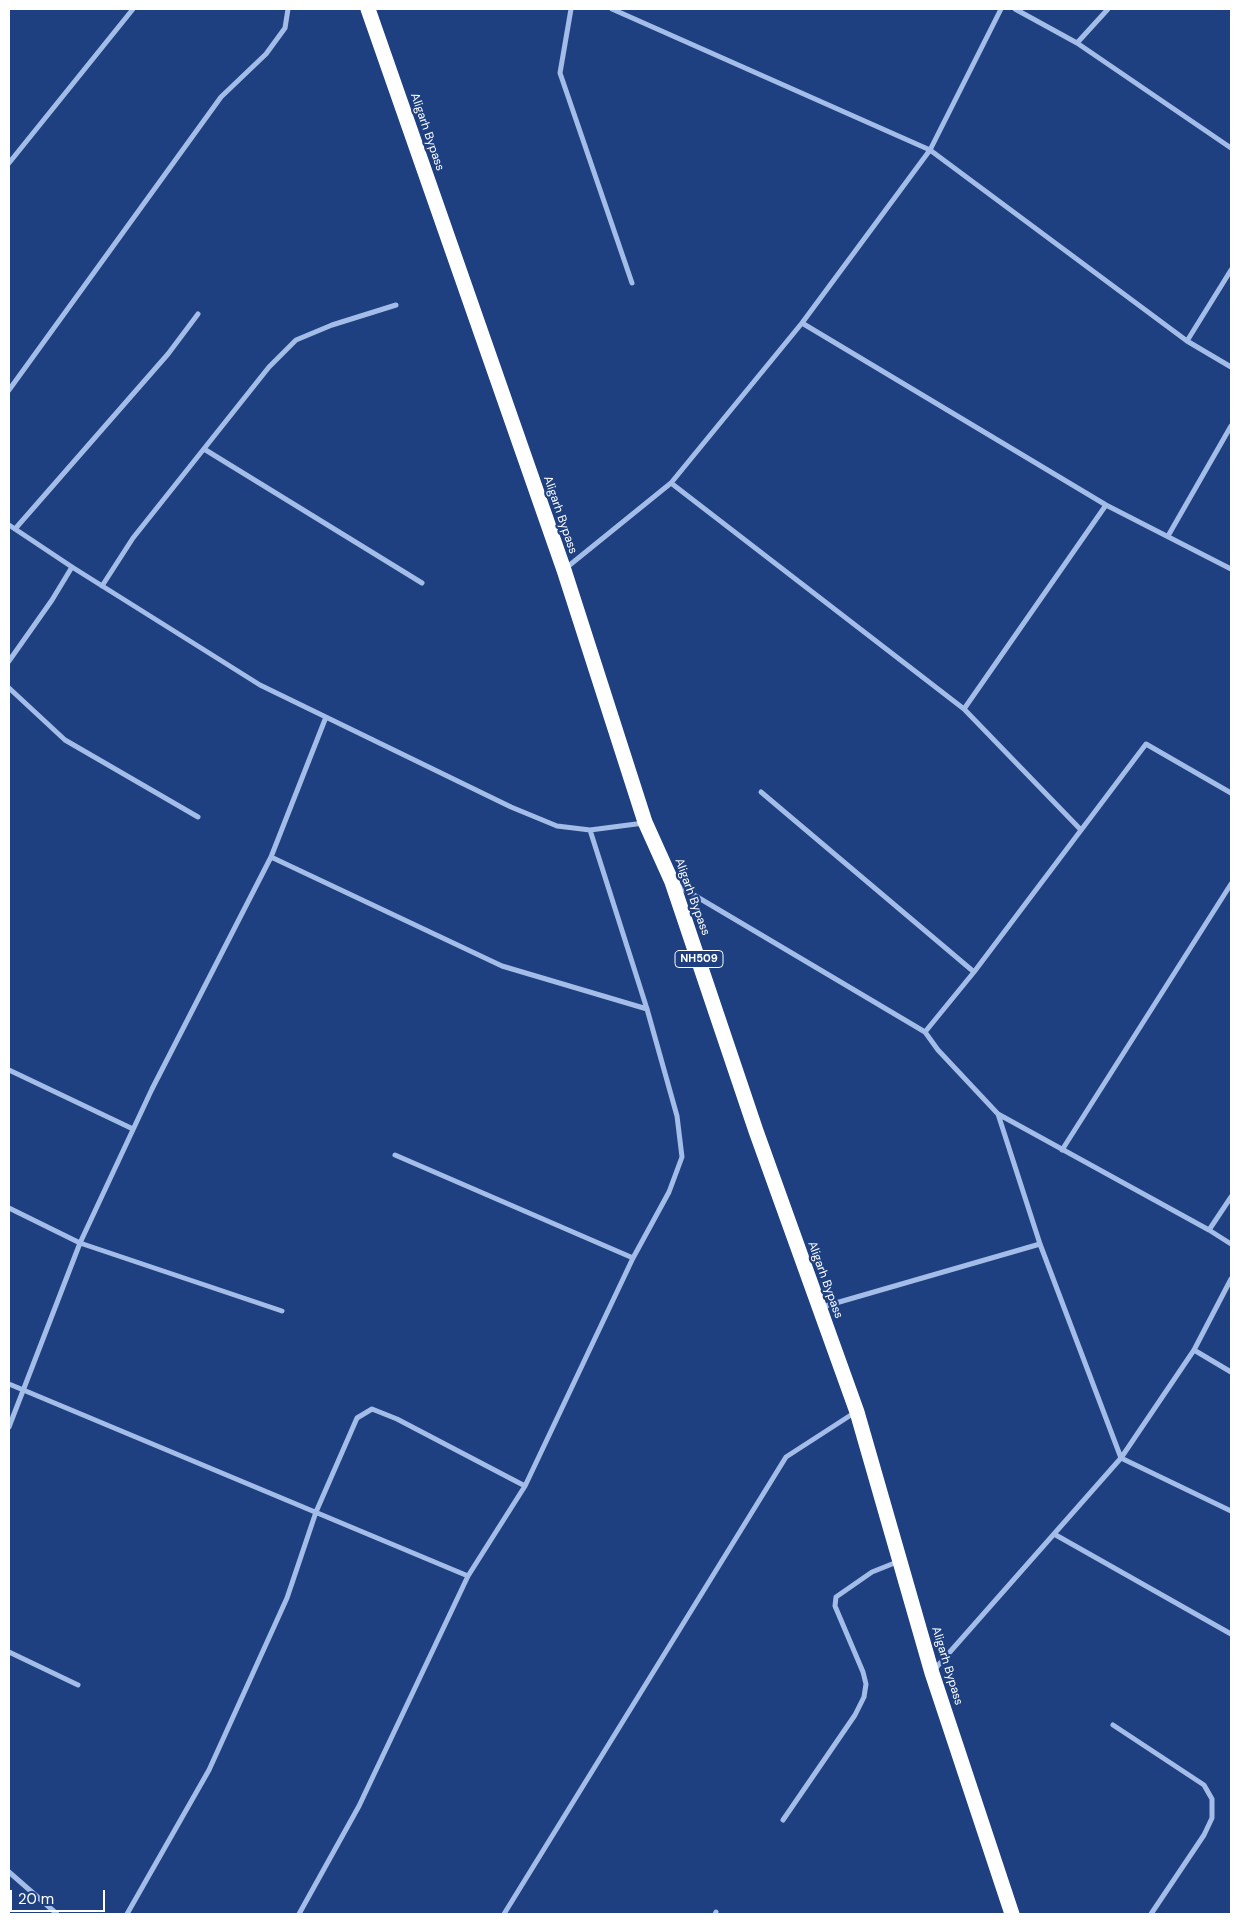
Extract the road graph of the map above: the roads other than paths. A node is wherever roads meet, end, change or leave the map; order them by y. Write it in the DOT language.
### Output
graph roads {
  1 [pos="133,9"];
  2 [pos="288,9"];
  3 [pos="368,9"];
  4 [pos="572,9"];
  5 [pos="612,9"];
  6 [pos="1001,9"];
  7 [pos="1015,9"];
  8 [pos="1108,9"];
  9 [pos="1077,43"];
  10 [pos="1231,148"];
  11 [pos="930,150"];
  12 [pos="9,162"];
  13 [pos="1231,270"];
  14 [pos="632,283"];
  15 [pos="396,305"];
  16 [pos="198,314"];
  17 [pos="802,323"];
  18 [pos="1187,341"];
  19 [pos="1231,367"];
  20 [pos="9,390"];
  21 [pos="1231,426"];
  22 [pos="204,449"];
  23 [pos="671,483"];
  24 [pos="1106,505"];
  25 [pos="9,525"];
  26 [pos="15,529"];
  27 [pos="1168,536"];
  28 [pos="72,567"];
  29 [pos="1231,569"];
  30 [pos="564,570"];
  31 [pos="422,583"];
  32 [pos="102,586"];
  33 [pos="9,661"];
  34 [pos="9,688"];
  35 [pos="964,709"];
  36 [pos="326,717"];
  37 [pos="761,792"];
  38 [pos="1231,793"];
  39 [pos="198,817"];
  40 [pos="646,822"];
  41 [pos="590,830"];
  42 [pos="1081,830"];
  43 [pos="270,857"];
  44 [pos="672,882"];
  45 [pos="1231,884"];
  46 [pos="974,972"];
  47 [pos="647,1009"];
  48 [pos="925,1032"];
  49 [pos="9,1070"];
  50 [pos="998,1114"];
  51 [pos="133,1130"];
  52 [pos="1062,1150"];
  53 [pos="395,1155"];
  54 [pos="1231,1197"];
  55 [pos="9,1208"];
  56 [pos="1208,1230"];
  57 [pos="80,1243"];
  58 [pos="1040,1244"];
  59 [pos="1231,1244"];
  60 [pos="633,1258"];
  61 [pos="1231,1279"];
  62 [pos="819,1308"];
  63 [pos="282,1311"];
  64 [pos="1194,1350"];
  65 [pos="1231,1372"];
  66 [pos="9,1384"];
  67 [pos="22,1390"];
  68 [pos="857,1412"];
  69 [pos="9,1427"];
  70 [pos="1120,1458"];
  71 [pos="524,1486"];
  72 [pos="316,1512"];
  73 [pos="1231,1512"];
  74 [pos="1054,1534"];
  75 [pos="900,1561"];
  76 [pos="468,1576"];
  77 [pos="1231,1634"];
  78 [pos="9,1652"];
  79 [pos="932,1672"];
  80 [pos="78,1685"];
  81 [pos="1112,1725"];
  82 [pos="783,1820"];
  83 [pos="9,1872"];
  84 [pos="57,1914"];
  85 [pos="127,1914"];
  86 [pos="298,1914"];
  87 [pos="504,1914"];
  88 [pos="1012,1914"];
  89 [pos="1151,1914"];
  1 -- 12 [label="street"];
  2 -- 20 [label="street"];
  3 -- 30 [label="highway, Aligarh Bypass / NH509"];
  4 -- 14 [label="street"];
  5 -- 11 [label="street"];
  6 -- 11 [label="street"];
  7 -- 9 [label="street"];
  8 -- 9 [label="street"];
  9 -- 10 [label="street"];
  11 -- 17 [label="street"];
  11 -- 18 [label="street"];
  13 -- 18 [label="street"];
  15 -- 22 [label="street"];
  16 -- 26 [label="street"];
  17 -- 23 [label="street"];
  17 -- 24 [label="street"];
  18 -- 19 [label="street"];
  21 -- 27 [label="street"];
  22 -- 31 [label="street"];
  22 -- 32 [label="street"];
  23 -- 30 [label="street"];
  23 -- 35 [label="street"];
  24 -- 27 [label="street"];
  24 -- 35 [label="street"];
  25 -- 26 [label="street"];
  26 -- 28 [label="street"];
  27 -- 29 [label="street"];
  28 -- 32 [label="street"];
  28 -- 33 [label="street"];
  30 -- 40 [label="highway, Aligarh Bypass / NH509"];
  32 -- 36 [label="street"];
  34 -- 39 [label="street"];
  35 -- 42 [label="street"];
  36 -- 41 [label="street"];
  36 -- 43 [label="street"];
  37 -- 46 [label="street"];
  38 -- 42 [label="street"];
  40 -- 41 [label="street"];
  40 -- 44 [label="highway, Aligarh Bypass / NH509"];
  41 -- 47 [label="street"];
  42 -- 46 [label="street"];
  43 -- 47 [label="street"];
  43 -- 51 [label="street"];
  44 -- 48 [label="street"];
  44 -- 62 [label="highway, Aligarh Bypass / NH509"];
  45 -- 52 [label="street"];
  46 -- 48 [label="street"];
  47 -- 60 [label="street"];
  48 -- 50 [label="street"];
  49 -- 51 [label="street"];
  50 -- 52 [label="street"];
  50 -- 58 [label="street"];
  51 -- 57 [label="street"];
  52 -- 56 [label="street"];
  53 -- 60 [label="street"];
  54 -- 56 [label="street"];
  55 -- 57 [label="street"];
  56 -- 59 [label="street"];
  57 -- 63 [label="street"];
  57 -- 67 [label="street"];
  58 -- 62 [label="street"];
  58 -- 70 [label="street"];
  60 -- 71 [label="street"];
  61 -- 64 [label="street"];
  62 -- 68 [label="highway, Aligarh Bypass / NH509"];
  64 -- 65 [label="street"];
  64 -- 70 [label="street"];
  66 -- 67 [label="street"];
  67 -- 69 [label="street"];
  67 -- 72 [label="street"];
  68 -- 75 [label="highway, Aligarh Bypass / NH509"];
  68 -- 87 [label="street"];
  70 -- 73 [label="street"];
  70 -- 74 [label="street"];
  71 -- 72 [label="street"];
  71 -- 76 [label="street"];
  72 -- 76 [label="street"];
  72 -- 85 [label="street"];
  74 -- 77 [label="street"];
  74 -- 79 [label="street"];
  75 -- 79 [label="highway, Aligarh Bypass / NH509"];
  75 -- 82 [label="street"];
  76 -- 86 [label="street"];
  78 -- 80 [label="street"];
  79 -- 88 [label="highway, Aligarh Bypass / NH509"];
  81 -- 89 [label="street"];
  83 -- 84 [label="street"];
}
